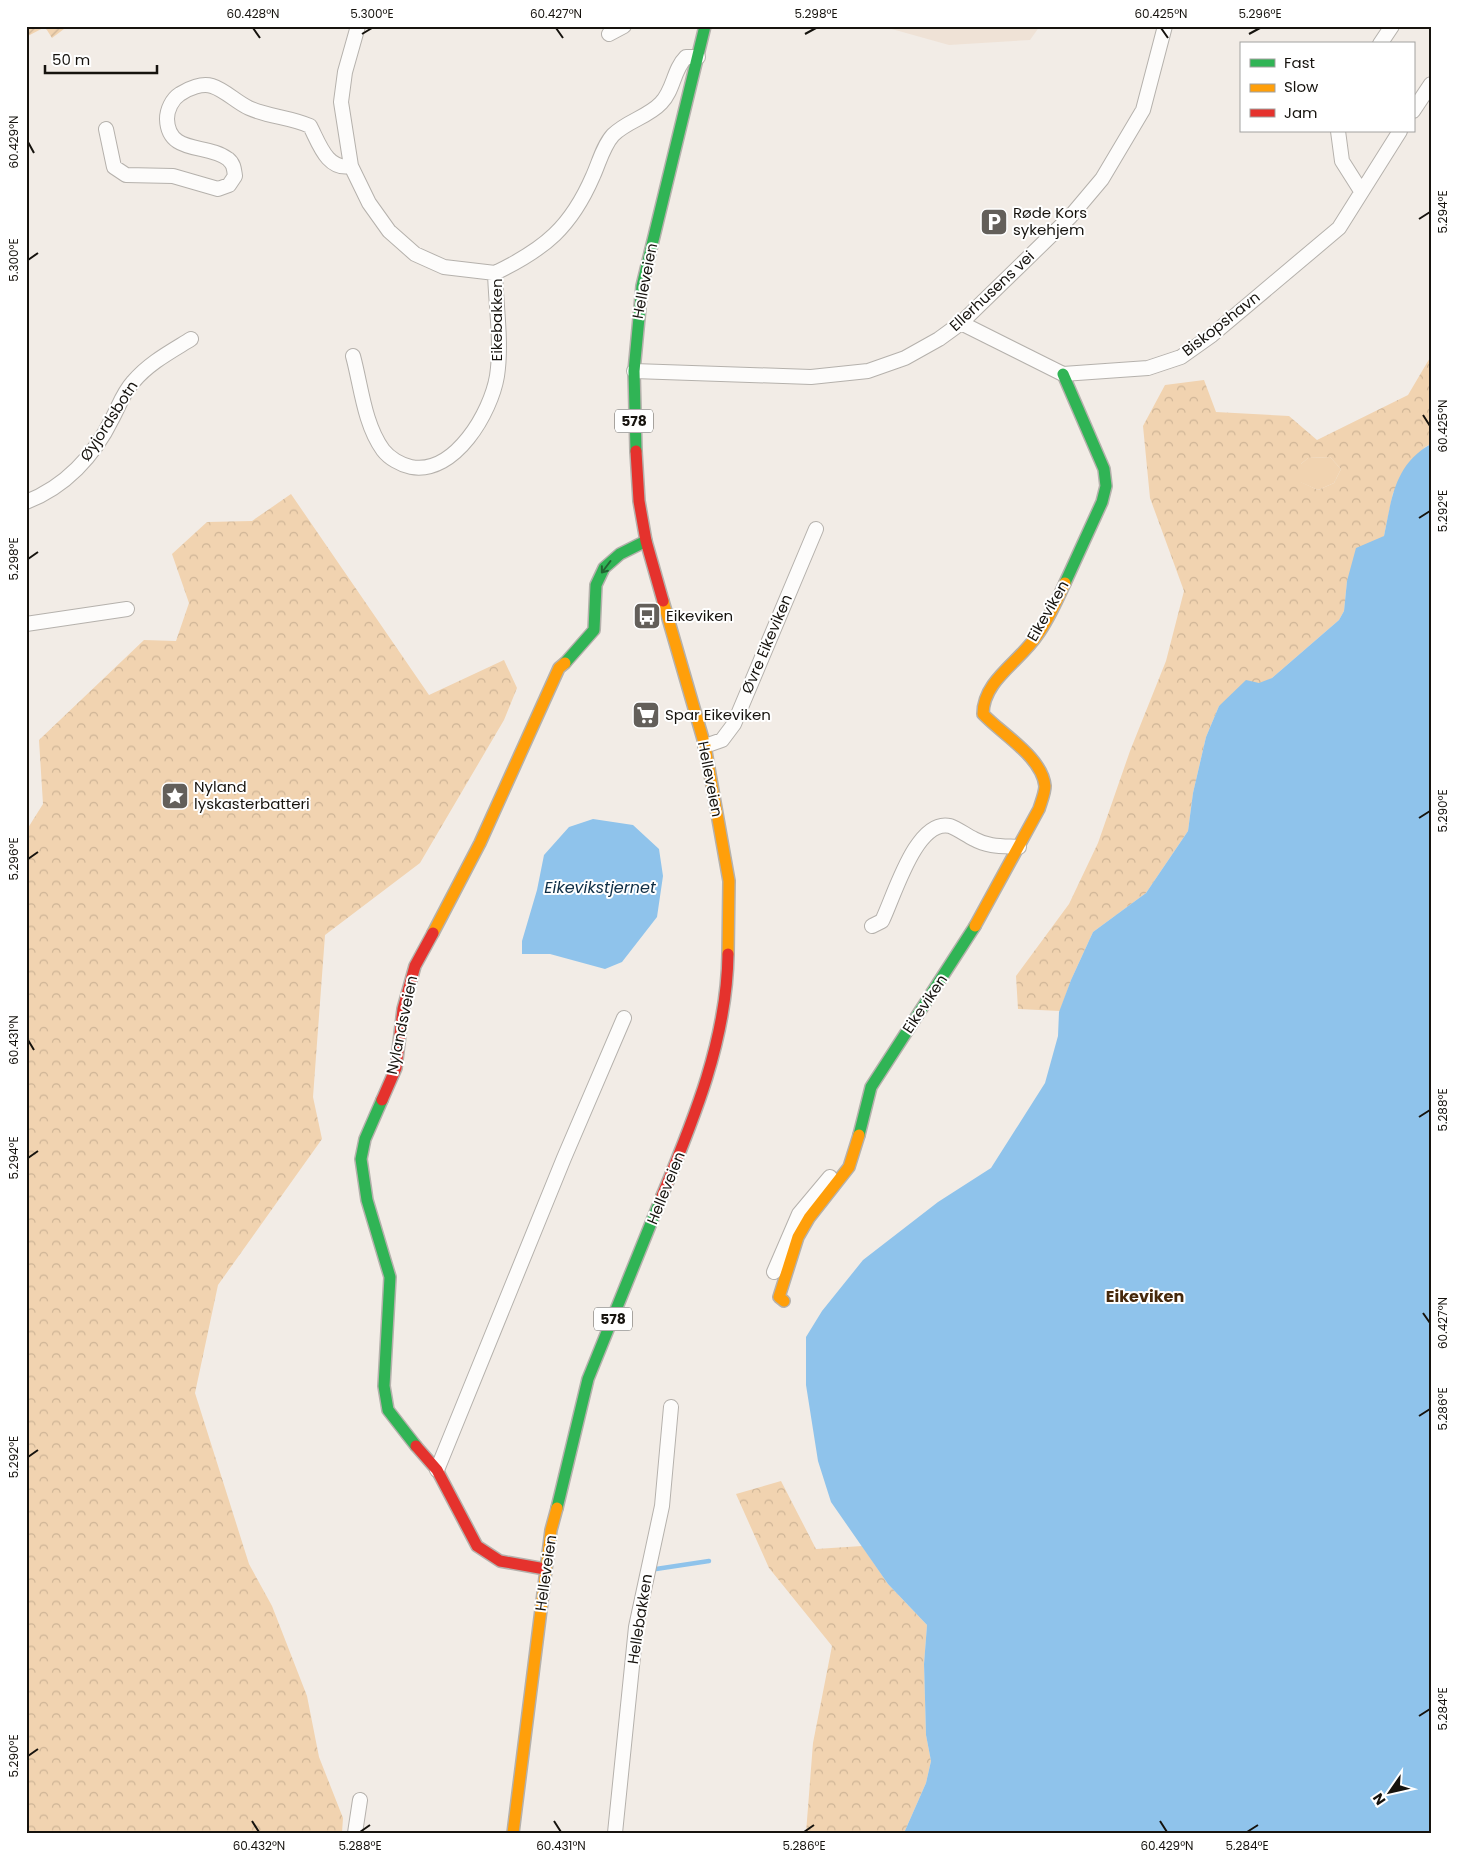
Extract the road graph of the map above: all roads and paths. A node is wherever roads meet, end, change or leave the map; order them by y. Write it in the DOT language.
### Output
graph roads {
  1 [pos="358,26"];
  2 [pos="624,26"];
  3 [pos="706,26"];
  4 [pos="1166,26"];
  5 [pos="1392,26"];
  6 [pos="609,34"];
  7 [pos="1381,42"];
  8 [pos="698,57"];
  9 [pos="1431,84"];
  10 [pos="1414,110"];
  11 [pos="106,129"];
  12 [pos="1338,132"];
  13 [pos="1399,132"];
  14 [pos="351,166"];
  15 [pos="1361,192"];
  16 [pos="495,273"];
  17 [pos="961,323"];
  18 [pos="191,339"];
  19 [pos="353,356"];
  20 [pos="634,371"];
  21 [pos="1063,374"];
  22 [pos="26,502"];
  23 [pos="816,529"];
  24 [pos="646,541"];
  25 [pos="127,610"];
  26 [pos="26,624"];
  27 [pos="705,746"];
  28 [pos="1019,846"];
  29 [pos="872,926"];
  30 [pos="624,1018"];
  31 [pos="849,1167"];
  32 [pos="774,1272"];
  33 [pos="784,1301"];
  34 [pos="671,1407"];
  35 [pos="437,1470"];
  36 [pos="546,1569"];
  37 [pos="360,1800"];
  38 [pos="355,1833"];
  39 [pos="513,1833"];
  40 [pos="616,1833"];
  1 -- 14 [label="street"];
  2 -- 6 [label="street"];
  3 -- 8 [label="street, Helleveien / 578"];
  4 -- 17 [label="street, Ellerhusens vei"];
  5 -- 7 [label="street"];
  8 -- 16 [label="street, Eikebakken"];
  8 -- 20 [label="street, Helleveien / 578"];
  9 -- 10 [label="street"];
  11 -- 14 [label="street"];
  12 -- 15 [label="street"];
  13 -- 15 [label="street, Biskopshavn"];
  14 -- 16 [label="street"];
  15 -- 21 [label="street, Biskopshavn"];
  16 -- 19 [label="street, Eikebakken"];
  17 -- 20 [label="street, Ellerhusens vei"];
  17 -- 21 [label="street"];
  18 -- 22 [label="street, Øyjordsbotn"];
  20 -- 24 [label="street, Helleveien / 578"];
  21 -- 28 [label="street, Eikeviken"];
  23 -- 27 [label="street, Øvre Eikeviken"];
  24 -- 27 [label="street, Helleveien / 578"];
  24 -- 35 [label="street, Nylandsveien, one-way"];
  25 -- 26 [label="street"];
  27 -- 36 [label="street, Helleveien / 578"];
  28 -- 29 [label="street"];
  28 -- 31 [label="street, Eikeviken"];
  30 -- 35 [label="street"];
  31 -- 32 [label="street"];
  31 -- 33 [label="street, Eikeviken"];
  34 -- 40 [label="street, Hellebakken"];
  35 -- 36 [label="street, Nylandsveien"];
  36 -- 39 [label="street, Helleveien / 578"];
  37 -- 38 [label="street"];
}
